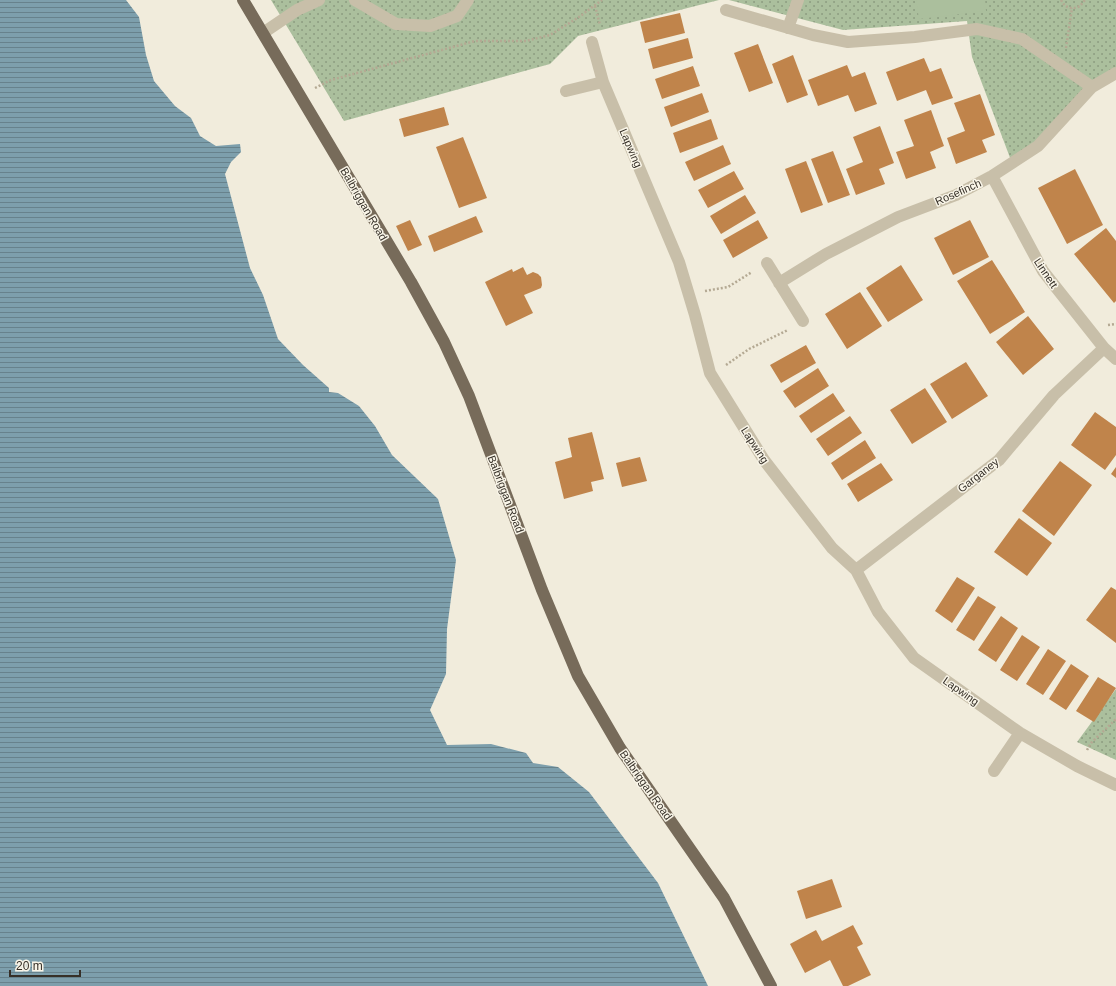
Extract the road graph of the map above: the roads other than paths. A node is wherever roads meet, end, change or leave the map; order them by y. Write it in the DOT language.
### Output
graph roads {
  1 [pos="243,0"];
  2 [pos="320,0"];
  3 [pos="355,0"];
  4 [pos="468,0"];
  5 [pos="798,0"];
  6 [pos="726,10"];
  7 [pos="788,28"];
  8 [pos="262,33"];
  9 [pos="592,42"];
  10 [pos="1116,73"];
  11 [pos="603,82"];
  12 [pos="1092,87"];
  13 [pos="566,91"];
  14 [pos="992,176"];
  15 [pos="767,263"];
  16 [pos="779,283"];
  17 [pos="803,321"];
  18 [pos="1104,348"];
  19 [pos="1116,359"];
  20 [pos="856,570"];
  21 [pos="1020,733"];
  22 [pos="994,772"];
  23 [pos="1116,786"];
  24 [pos="771,986"];
  1 -- 8 [label="main road, Balbriggan Road"];
  2 -- 8 [label="street"];
  3 -- 4 [label="street"];
  5 -- 7 [label="street"];
  6 -- 7 [label="street"];
  7 -- 12 [label="street"];
  8 -- 24 [label="main road, Balbriggan Road"];
  9 -- 11 [label="street, Lapwing"];
  10 -- 12 [label="street, Rosefinch"];
  11 -- 13 [label="street"];
  11 -- 20 [label="street, Lapwing"];
  12 -- 14 [label="street, Rosefinch"];
  14 -- 16 [label="street, Rosefinch"];
  14 -- 18 [label="street, Linnett"];
  15 -- 16 [label="street"];
  16 -- 17 [label="street"];
  18 -- 19 [label="street, Linnett"];
  18 -- 20 [label="street, Garganey"];
  20 -- 21 [label="street, Lapwing"];
  21 -- 22 [label="street"];
  21 -- 23 [label="street, Lapwing"];
}
